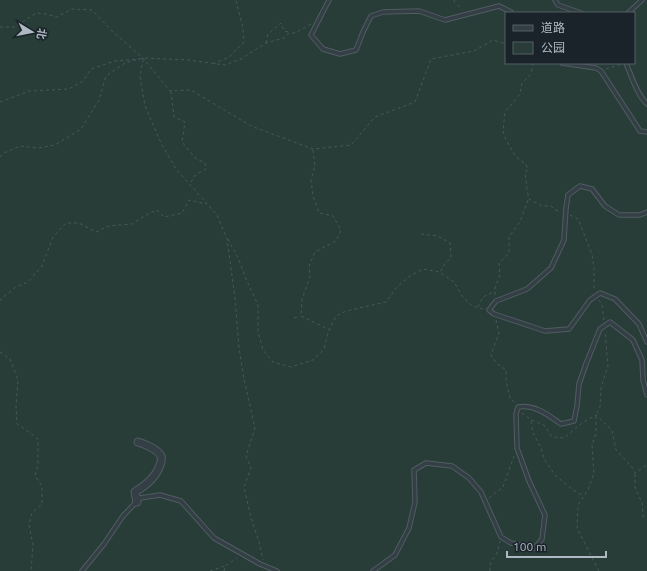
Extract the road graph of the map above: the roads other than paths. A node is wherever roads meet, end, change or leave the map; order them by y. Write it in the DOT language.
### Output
graph roads {
  1 [pos="329,0"];
  2 [pos="555,0"];
  3 [pos="642,0"];
  4 [pos="511,12"];
  5 [pos="578,12"];
  6 [pos="629,12"];
  7 [pos="569,64"];
  8 [pos="626,64"];
  9 [pos="647,104"];
  10 [pos="647,132"];
  11 [pos="647,212"];
  12 [pos="647,342"];
  13 [pos="647,395"];
  14 [pos="138,442"];
  15 [pos="137,502"];
  16 [pos="82,571"];
  17 [pos="277,571"];
  18 [pos="372,571"];
  1 -- 4 [label="lane"];
  2 -- 5 [label="lane"];
  3 -- 6 [label="lane"];
  7 -- 10 [label="lane"];
  8 -- 9 [label="lane"];
  11 -- 12 [label="lane"];
  13 -- 18 [label="lane"];
  14 -- 15 [label="street"];
  15 -- 16 [label="lane"];
  15 -- 17 [label="lane"];
}
